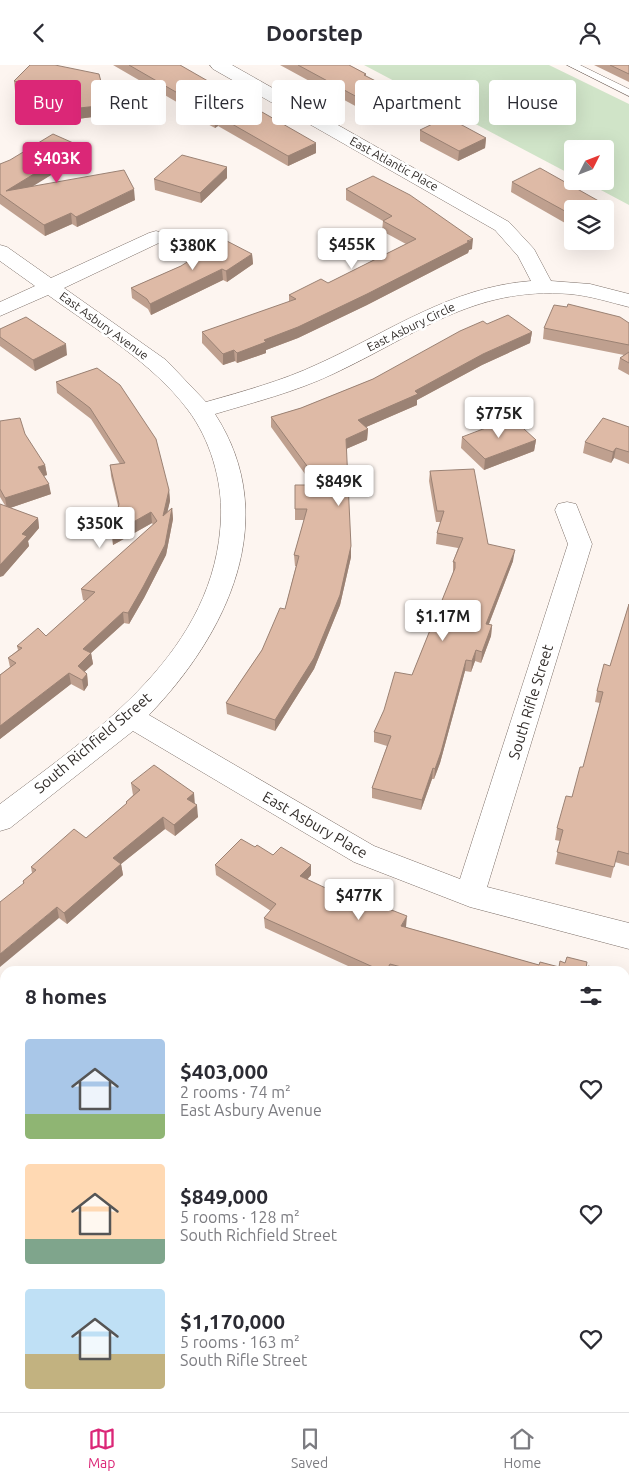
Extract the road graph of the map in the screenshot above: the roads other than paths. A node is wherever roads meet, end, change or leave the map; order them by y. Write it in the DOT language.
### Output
graph roads {
  1 [pos="219,65"];
  2 [pos="572,65"];
  3 [pos="629,93"];
  4 [pos="156,237"];
  5 [pos="0,251"];
  6 [pos="50,287"];
  7 [pos="543,288"];
  8 [pos="629,301"];
  9 [pos="0,310"];
  10 [pos="201,411"];
  11 [pos="567,511"];
  12 [pos="130,716"];
  13 [pos="0,820"];
  14 [pos="470,895"];
  15 [pos="629,936"];
  1 -- 7 [label="street, East Atlantic Place"];
  2 -- 3 [label="lane"];
  4 -- 6 [label="street"];
  5 -- 6 [label="street, East Asbury Avenue"];
  6 -- 9 [label="street"];
  6 -- 10 [label="street, East Asbury Avenue"];
  7 -- 8 [label="street, East Asbury Circle"];
  7 -- 10 [label="street, East Asbury Circle"];
  10 -- 12 [label="street, South Richfield Street"];
  11 -- 14 [label="street, South Rifle Street"];
  12 -- 13 [label="street, South Richfield Street"];
  12 -- 14 [label="street, East Asbury Place"];
  14 -- 15 [label="street, East Asbury Place"];
}
